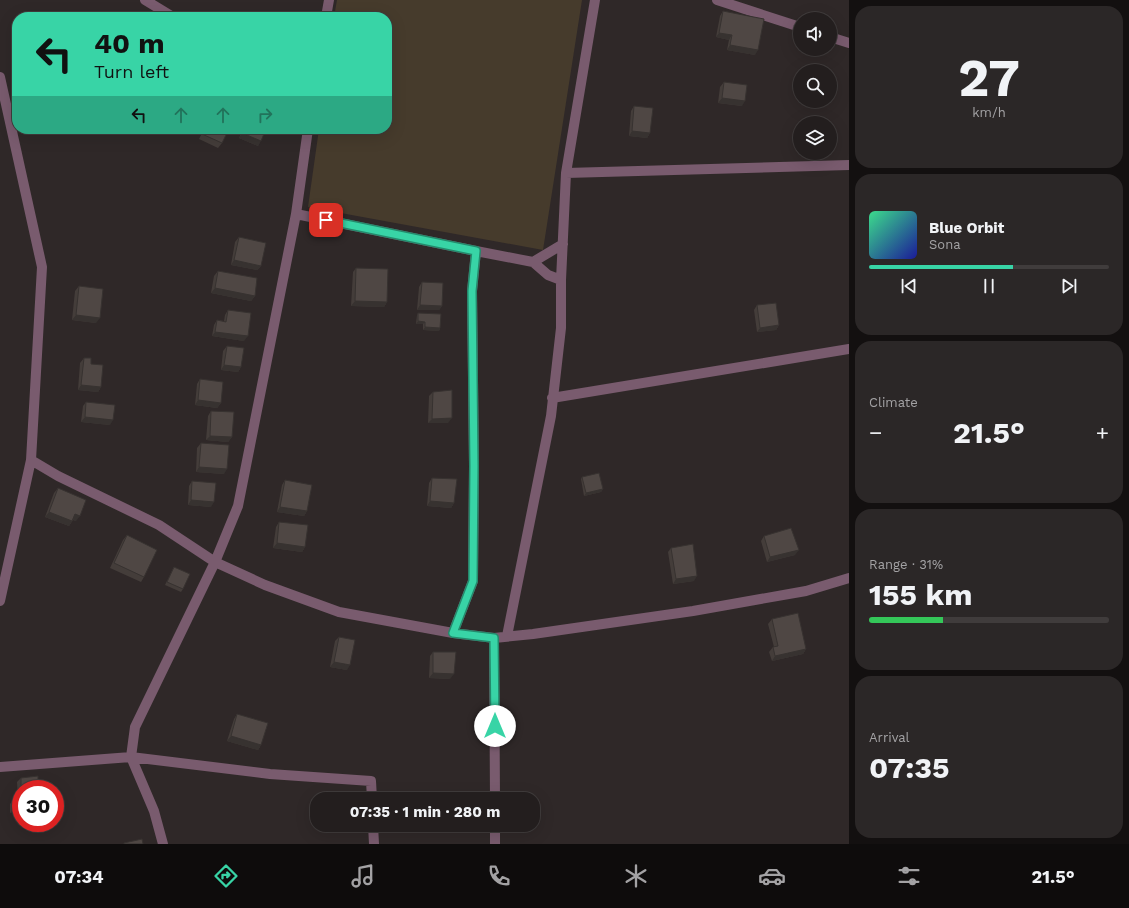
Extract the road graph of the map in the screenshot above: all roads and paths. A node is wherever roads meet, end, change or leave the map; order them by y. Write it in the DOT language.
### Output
graph roads {
  1 [pos="145,0"];
  2 [pos="329,0"];
  3 [pos="595,0"];
  4 [pos="717,0"];
  5 [pos="165,12"];
  6 [pos="327,12"];
  7 [pos="793,25"];
  8 [pos="837,39"];
  9 [pos="849,43"];
  10 [pos="0,76"];
  11 [pos="12,131"];
  12 [pos="13,134"];
  13 [pos="307,134"];
  14 [pos="849,165"];
  15 [pos="566,173"];
  16 [pos="296,214"];
  17 [pos="563,244"];
  18 [pos="476,251"];
  19 [pos="533,262"];
  20 [pos="561,280"];
  21 [pos="849,349"];
  22 [pos="552,398"];
  23 [pos="30,460"];
  24 [pos="214,562"];
  25 [pos="849,578"];
  26 [pos="0,601"];
  27 [pos="453,633"];
  28 [pos="507,636"];
  29 [pos="494,638"];
  30 [pos="131,757"];
  31 [pos="0,768"];
  32 [pos="372,792"];
  33 [pos="495,792"];
  34 [pos="373,832"];
  35 [pos="495,832"];
  36 [pos="163,844"];
  37 [pos="374,844"];
  38 [pos="495,844"];
  1 -- 5 [label="street"];
  2 -- 6 [label="street"];
  3 -- 15 [label="street"];
  4 -- 7 [label="street"];
  8 -- 9 [label="street"];
  10 -- 11 [label="street"];
  12 -- 23 [label="street"];
  13 -- 16 [label="street"];
  14 -- 15 [label="street"];
  15 -- 17 [label="street"];
  16 -- 18 [label="street"];
  16 -- 24 [label="street"];
  17 -- 19 [label="street"];
  17 -- 20 [label="street"];
  18 -- 19 [label="street"];
  18 -- 27 [label="street"];
  19 -- 20 [label="street"];
  20 -- 22 [label="street"];
  21 -- 22 [label="street"];
  22 -- 28 [label="street"];
  23 -- 24 [label="street"];
  23 -- 26 [label="street"];
  24 -- 27 [label="street"];
  24 -- 30 [label="street"];
  25 -- 28 [label="street"];
  27 -- 29 [label="street"];
  28 -- 29 [label="street"];
  29 -- 33 [label="street"];
  30 -- 31 [label="street"];
  30 -- 32 [label="street"];
  30 -- 36 [label="street"];
  34 -- 37 [label="street"];
  35 -- 38 [label="street"];
}
